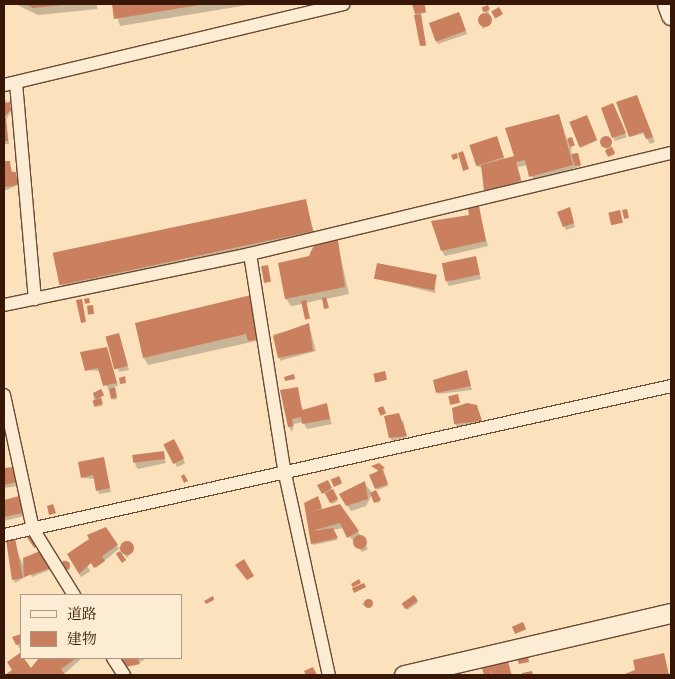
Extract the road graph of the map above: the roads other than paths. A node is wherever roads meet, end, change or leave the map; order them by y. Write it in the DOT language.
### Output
graph roads {
  1 [pos="343,4"];
  2 [pos="667,4"];
  3 [pos="671,14"];
  4 [pos="10,84"];
  5 [pos="671,153"];
  6 [pos="250,254"];
  7 [pos="35,299"];
  8 [pos="4,305"];
  9 [pos="671,386"];
  10 [pos="4,395"];
  11 [pos="285,474"];
  12 [pos="33,529"];
  13 [pos="4,535"];
  14 [pos="73,594"];
  15 [pos="671,613"];
  16 [pos="114,659"];
  17 [pos="124,675"];
  18 [pos="329,675"];
  19 [pos="404,675"];
  1 -- 4 [label="street"];
  2 -- 3 [label="street"];
  4 -- 7 [label="street"];
  5 -- 6 [label="street"];
  6 -- 7 [label="street"];
  6 -- 11 [label="street"];
  7 -- 8 [label="street"];
  9 -- 11 [label="street"];
  10 -- 12 [label="street"];
  11 -- 12 [label="street"];
  11 -- 18 [label="street"];
  12 -- 13 [label="street"];
  12 -- 14 [label="street"];
  15 -- 19 [label="street"];
  16 -- 17 [label="street"];
}
